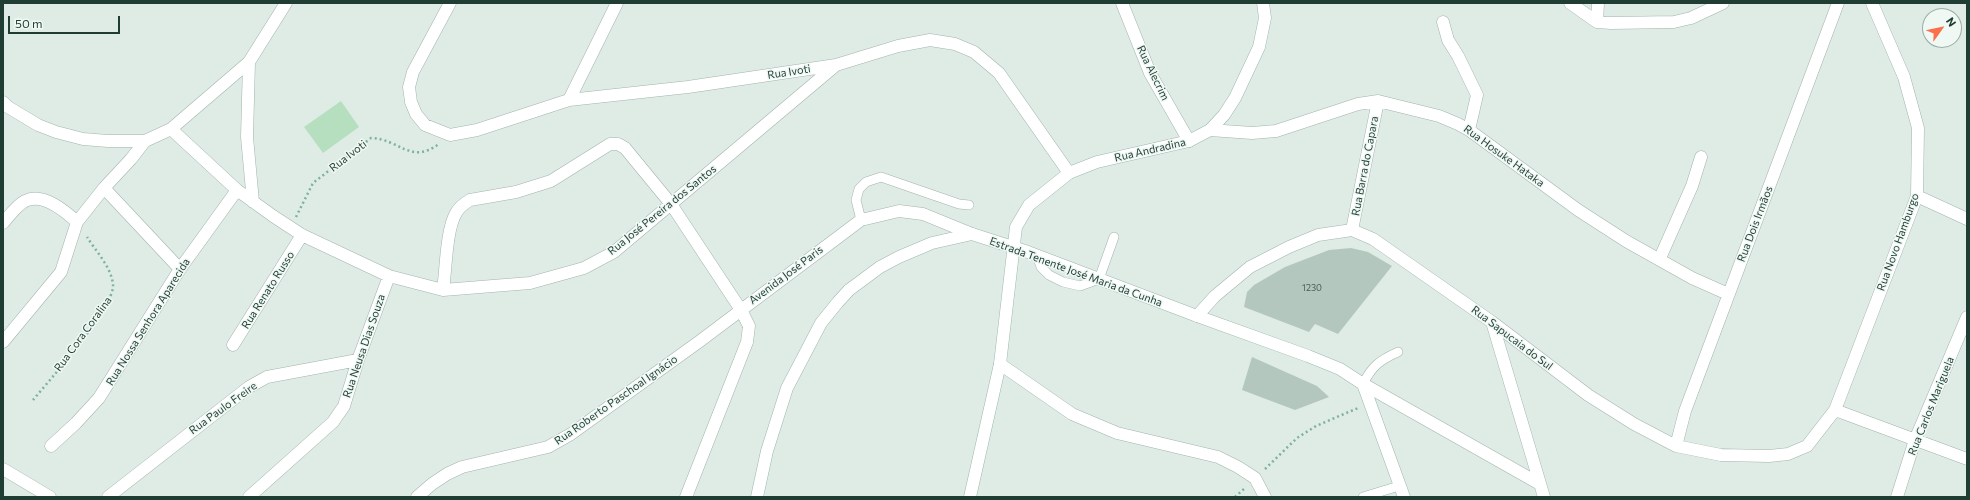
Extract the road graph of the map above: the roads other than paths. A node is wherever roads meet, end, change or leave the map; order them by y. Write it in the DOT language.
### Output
graph roads {
  1 [pos="286,3"];
  2 [pos="450,3"];
  3 [pos="617,3"];
  4 [pos="1122,3"];
  5 [pos="1263,3"];
  6 [pos="1570,3"];
  7 [pos="1598,3"];
  8 [pos="1723,3"];
  9 [pos="1838,3"];
  10 [pos="1872,3"];
  11 [pos="1443,22"];
  12 [pos="1597,22"];
  13 [pos="249,62"];
  14 [pos="836,65"];
  15 [pos="569,100"];
  16 [pos="1378,101"];
  17 [pos="3,102"];
  18 [pos="171,129"];
  19 [pos="1210,130"];
  20 [pos="1469,130"];
  21 [pos="145,141"];
  22 [pos="1189,141"];
  23 [pos="1701,157"];
  24 [pos="1069,173"];
  25 [pos="104,188"];
  26 [pos="237,190"];
  27 [pos="1917,196"];
  28 [pos="254,202"];
  29 [pos="671,204"];
  30 [pos="969,205"];
  31 [pos="1967,219"];
  32 [pos="861,220"];
  33 [pos="3,222"];
  34 [pos="77,222"];
  35 [pos="1352,230"];
  36 [pos="972,234"];
  37 [pos="302,235"];
  38 [pos="1114,237"];
  39 [pos="1012,247"];
  40 [pos="1660,258"];
  41 [pos="180,269"];
  42 [pos="389,276"];
  43 [pos="1099,279"];
  44 [pos="443,290"];
  45 [pos="1728,294"];
  46 [pos="741,310"];
  47 [pos="1197,316"];
  48 [pos="1967,317"];
  49 [pos="1492,322"];
  50 [pos="3,342"];
  51 [pos="233,345"];
  52 [pos="1398,352"];
  53 [pos="358,360"];
  54 [pos="1000,364"];
  55 [pos="1363,384"];
  56 [pos="1835,410"];
  57 [pos="1916,440"];
  58 [pos="51,446"];
  59 [pos="1676,446"];
  60 [pos="1967,459"];
  61 [pos="3,469"];
  62 [pos="1540,484"];
  63 [pos="1401,491"];
  64 [pos="50,497"];
  65 [pos="108,497"];
  66 [pos="249,497"];
  67 [pos="417,497"];
  68 [pos="686,497"];
  69 [pos="757,497"];
  70 [pos="970,497"];
  71 [pos="1266,497"];
  72 [pos="1363,497"];
  73 [pos="1544,497"];
  74 [pos="1898,497"];
  1 -- 13 [label="street"];
  2 -- 15 [label="street, Rua Ivoti"];
  3 -- 15 [label="street"];
  4 -- 22 [label="street, Rua Alecrim"];
  5 -- 19 [label="street, Rua Andradina"];
  6 -- 12 [label="street"];
  7 -- 12 [label="street"];
  8 -- 12 [label="street"];
  9 -- 45 [label="street, Rua Dois Irmãos"];
  10 -- 27 [label="street, Rua Novo Hamburgo"];
  11 -- 20 [label="street"];
  13 -- 18 [label="street"];
  13 -- 28 [label="street"];
  14 -- 15 [label="street, Rua Ivoti"];
  14 -- 24 [label="street, Rua Ivoti"];
  14 -- 29 [label="street, Rua José Pereira dos Santos"];
  16 -- 19 [label="street, Rua Hosuke Hataka"];
  16 -- 20 [label="street, Rua Hosuke Hataka"];
  16 -- 35 [label="street, Rua Barra do Capara"];
  17 -- 21 [label="street"];
  18 -- 21 [label="street"];
  18 -- 26 [label="street, Rua José Pereira dos Santos"];
  19 -- 22 [label="street, Rua Andradina"];
  20 -- 40 [label="street, Rua Hosuke Hataka"];
  21 -- 25 [label="street"];
  22 -- 24 [label="street, Rua Andradina"];
  23 -- 40 [label="street"];
  24 -- 39 [label="street, Rua Andradina"];
  25 -- 34 [label="street"];
  25 -- 41 [label="street"];
  26 -- 28 [label="street, Rua José Pereira dos Santos"];
  26 -- 41 [label="street, Rua Nossa Senhora Aparecida"];
  27 -- 31 [label="street"];
  27 -- 56 [label="street, Rua Novo Hamburgo"];
  28 -- 37 [label="street, Rua José Pereira dos Santos"];
  29 -- 44 [label="street, Rua José Pereira dos Santos"];
  29 -- 44 [label="street"];
  29 -- 46 [label="street"];
  30 -- 32 [label="lane"];
  32 -- 36 [label="street, Avenida José Paris"];
  32 -- 46 [label="street, Avenida José Paris"];
  33 -- 34 [label="street"];
  34 -- 50 [label="street"];
  35 -- 47 [label="street"];
  35 -- 49 [label="street, Rua Sapucaia do Sul"];
  36 -- 39 [label="street, Estrada Tenente José Maria da Cunha"];
  36 -- 69 [label="street"];
  37 -- 42 [label="street, Rua José Pereira dos Santos"];
  37 -- 51 [label="street, Rua Renato Russo"];
  38 -- 43 [label="lane"];
  39 -- 43 [label="street, Estrada Tenente José Maria da Cunha"];
  39 -- 54 [label="street, Rua Andradina"];
  40 -- 45 [label="street, Rua Hosuke Hataka"];
  41 -- 58 [label="street, Rua Nossa Senhora Aparecida"];
  42 -- 44 [label="street, Rua José Pereira dos Santos"];
  42 -- 53 [label="street, Rua Neusa Dias Souza"];
  43 -- 47 [label="street, Estrada Tenente José Maria da Cunha"];
  45 -- 59 [label="street, Rua Dois Irmãos"];
  46 -- 67 [label="street, Rua Roberto Paschoal Ignácio"];
  46 -- 68 [label="street, Avenida José Paris"];
  47 -- 55 [label="street, Estrada Tenente José Maria da Cunha"];
  48 -- 57 [label="street, Rua Carlos Mariguela"];
  49 -- 59 [label="street, Rua Sapucaia do Sul"];
  49 -- 62 [label="street"];
  52 -- 55 [label="lane"];
  53 -- 65 [label="street, Rua Paulo Freire"];
  53 -- 66 [label="street, Rua Neusa Dias Souza"];
  54 -- 70 [label="street, Rua Andradina"];
  54 -- 71 [label="street"];
  55 -- 62 [label="street, Estrada Tenente José Maria da Cunha"];
  55 -- 63 [label="street"];
  56 -- 57 [label="street"];
  56 -- 59 [label="street, Rua Sapucaia do Sul"];
  57 -- 60 [label="street"];
  57 -- 74 [label="street, Rua Carlos Mariguela"];
  61 -- 64 [label="street"];
  62 -- 73 [label="street"];
  63 -- 72 [label="lane"];
}
